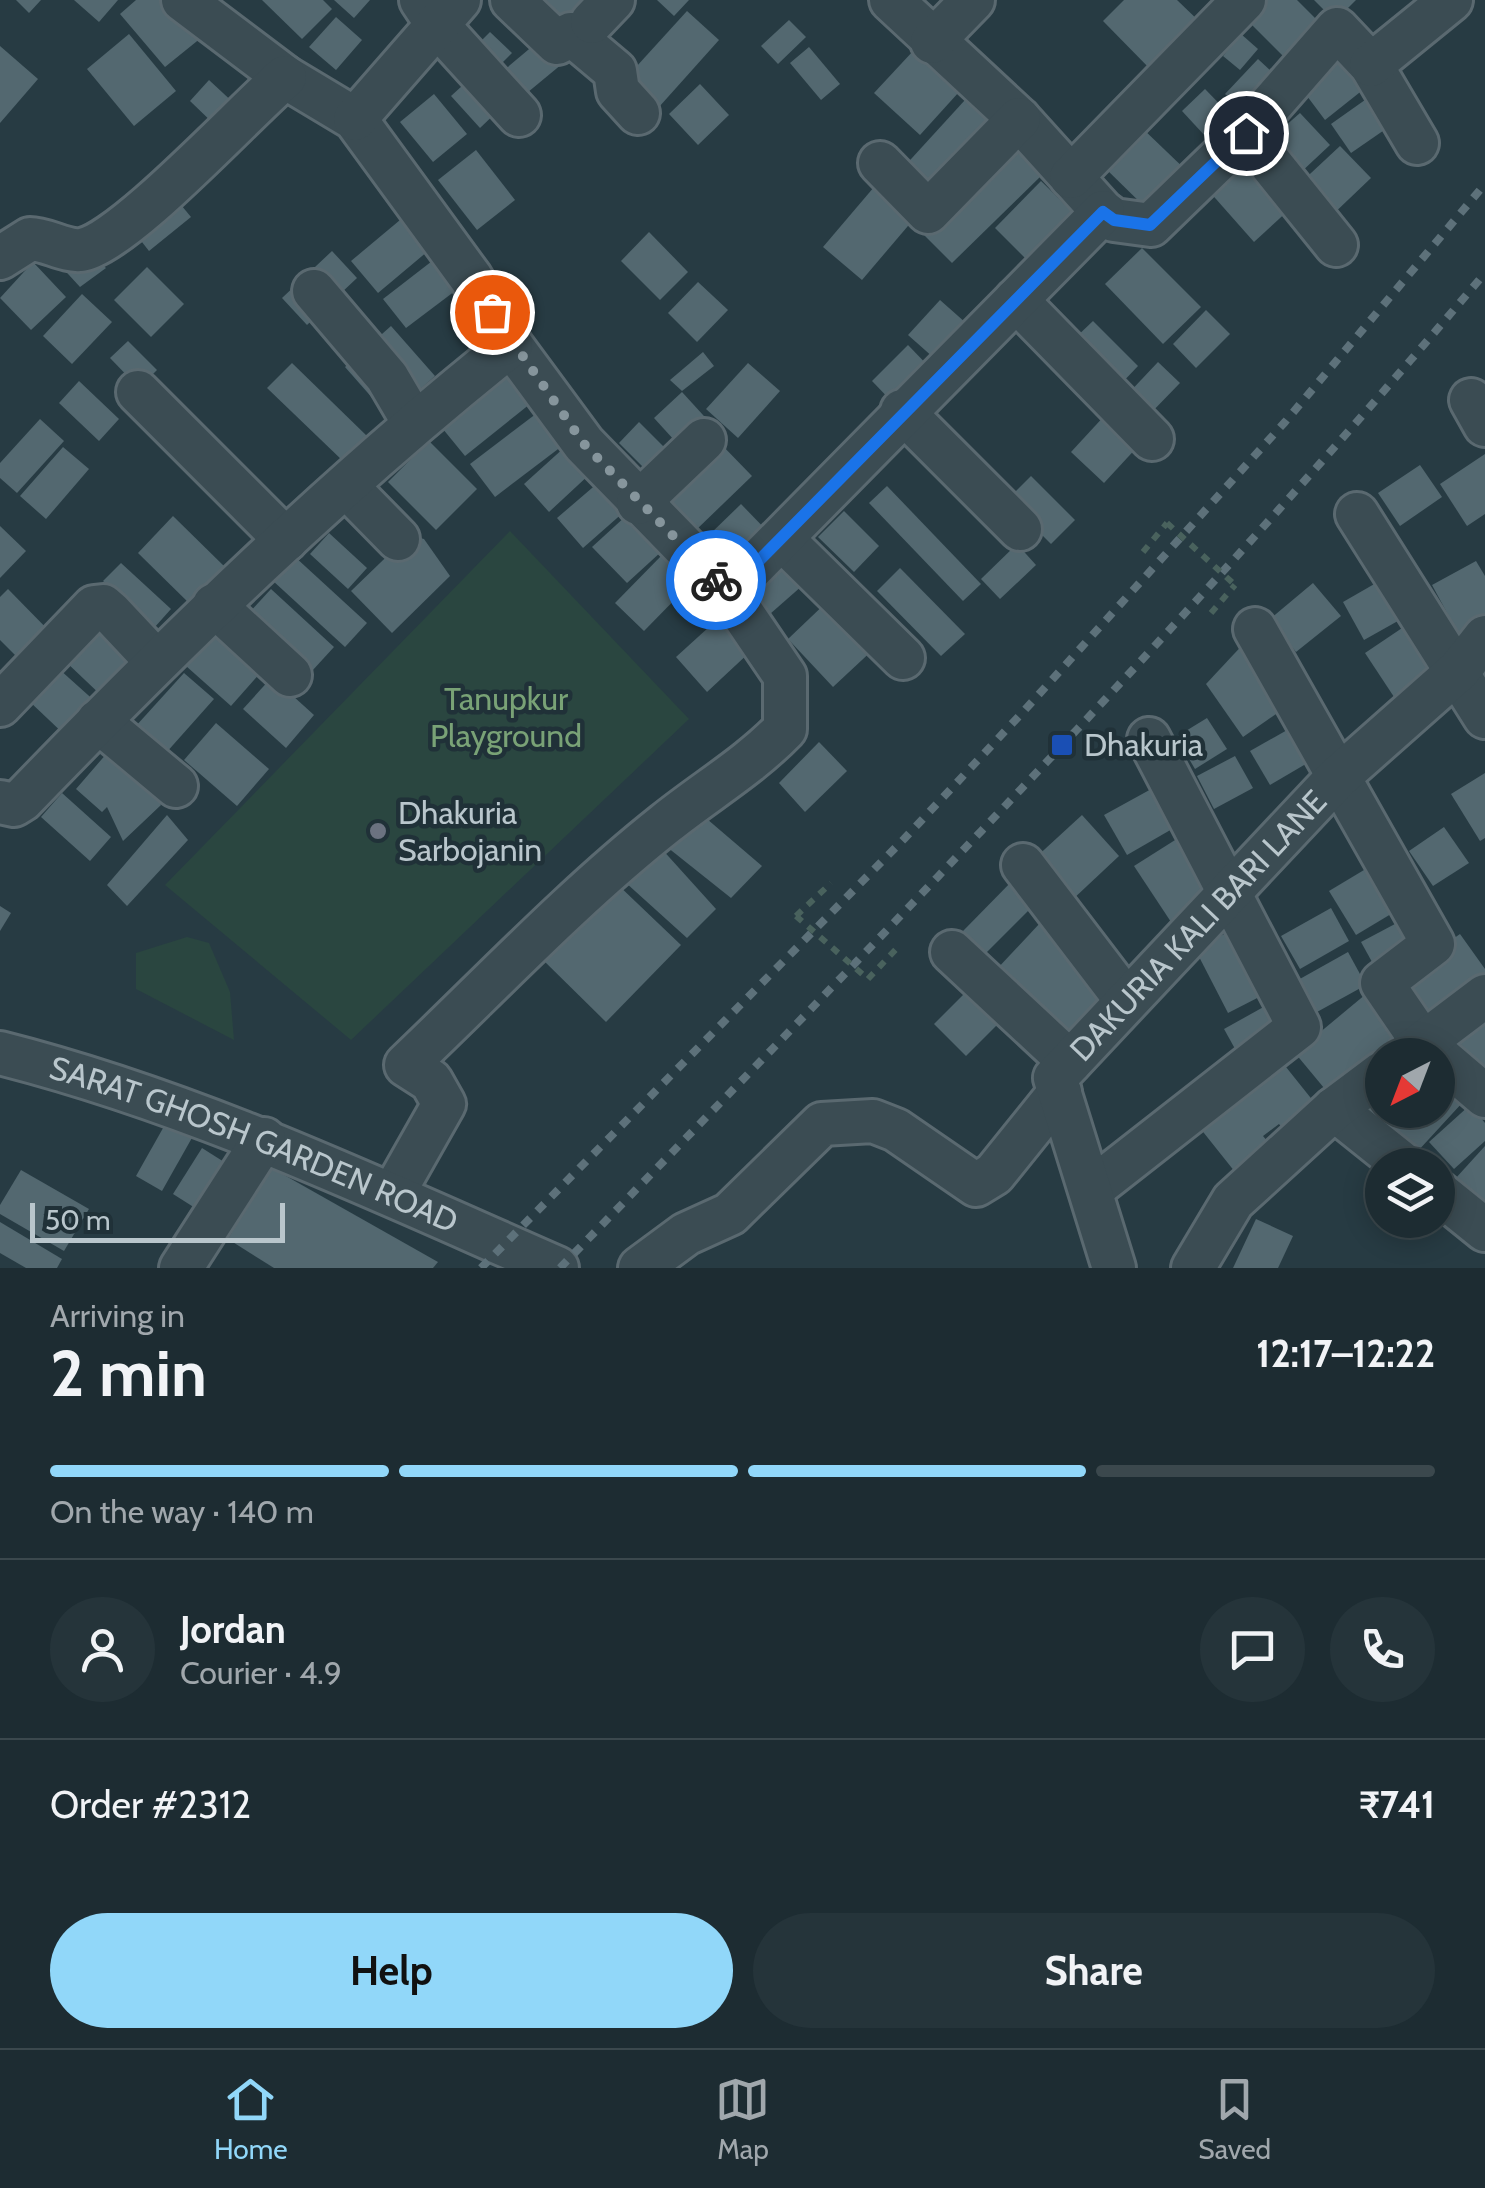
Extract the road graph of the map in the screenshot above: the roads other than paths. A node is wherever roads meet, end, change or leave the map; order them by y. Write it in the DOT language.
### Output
graph roads {
  1 [pos="183,0"];
  2 [pos="512,0"];
  3 [pos="892,0"];
  4 [pos="973,0"];
  5 [pos="1244,0"];
  6 [pos="1451,0"];
  7 [pos="439,9"];
  8 [pos="932,42"];
  9 [pos="1371,65"];
  10 [pos="285,77"];
  11 [pos="638,113"];
  12 [pos="519,115"];
  13 [pos="354,119"];
  14 [pos="1019,120"];
  15 [pos="1246,133"];
  16 [pos="1417,143"];
  17 [pos="880,163"];
  18 [pos="1071,176"];
  19 [pos="1103,212"];
  20 [pos="1336,245"];
  21 [pos="0,258"];
  22 [pos="314,292"];
  23 [pos="1016,300"];
  24 [pos="512,345"];
  25 [pos="138,392"];
  26 [pos="902,412"];
  27 [pos="414,422"];
  28 [pos="1152,439"];
  29 [pos="704,440"];
  30 [pos="346,486"];
  31 [pos="638,503"];
  32 [pos="1357,514"];
  33 [pos="1020,528"];
  34 [pos="398,539"];
  35 [pos="286,540"];
  36 [pos="783,540"];
  37 [pos="728,592"];
  38 [pos="214,604"];
  39 [pos="1255,629"];
  40 [pos="1485,637"];
  41 [pos="903,658"];
  42 [pos="157,662"];
  43 [pos="1458,670"];
  44 [pos="290,675"];
  45 [pos="0,706"];
  46 [pos="1485,717"];
  47 [pos="98,721"];
  48 [pos="1149,739"];
  49 [pos="1337,778"];
  50 [pos="176,786"];
  51 [pos="0,802"];
  52 [pos="1023,866"];
  53 [pos="1229,892"];
  54 [pos="952,952"];
  55 [pos="1485,996"];
  56 [pos="1126,1000"];
  57 [pos="1410,1038"];
  58 [pos="1430,1038"];
  59 [pos="0,1053"];
  60 [pos="1455,1076"];
  61 [pos="1065,1077"];
  62 [pos="1365,1086"];
  63 [pos="1485,1096"];
  64 [pos="1334,1109"];
  65 [pos="264,1138"];
  66 [pos="1383,1148"];
  67 [pos="1092,1188"];
  68 [pos="393,1194"];
  69 [pos="1455,1206"];
  70 [pos="1485,1230"];
  71 [pos="180,1268"];
  72 [pos="557,1268"];
  73 [pos="640,1268"];
  74 [pos="1114,1268"];
  75 [pos="1193,1268"];
  1 -- 10 [label="street"];
  2 -- 11 [label="street"];
  3 -- 8 [label="street"];
  4 -- 8 [label="street"];
  5 -- 18 [label="street"];
  6 -- 9 [label="street"];
  7 -- 12 [label="street"];
  7 -- 13 [label="street"];
  8 -- 14 [label="street"];
  9 -- 15 [label="street"];
  9 -- 16 [label="street"];
  10 -- 13 [label="street"];
  10 -- 21 [label="street"];
  13 -- 24 [label="street"];
  14 -- 17 [label="street"];
  14 -- 18 [label="street"];
  15 -- 19 [label="street"];
  15 -- 20 [label="street"];
  18 -- 19 [label="street"];
  19 -- 23 [label="street"];
  22 -- 27 [label="street"];
  23 -- 26 [label="street"];
  23 -- 28 [label="street"];
  24 -- 27 [label="street"];
  24 -- 31 [label="street"];
  25 -- 35 [label="street"];
  26 -- 33 [label="street"];
  26 -- 36 [label="street"];
  27 -- 30 [label="street"];
  29 -- 31 [label="street"];
  30 -- 34 [label="street"];
  30 -- 35 [label="street"];
  31 -- 37 [label="street"];
  32 -- 43 [label="street"];
  35 -- 38 [label="street"];
  36 -- 37 [label="street"];
  36 -- 41 [label="street"];
  37 -- 68 [label="street"];
  38 -- 42 [label="street"];
  38 -- 44 [label="street"];
  39 -- 49 [label="street"];
  40 -- 43 [label="street, DAKURIA KALI BARI LANE"];
  42 -- 45 [label="street"];
  42 -- 47 [label="street"];
  43 -- 46 [label="street"];
  43 -- 49 [label="street, DAKURIA KALI BARI LANE"];
  47 -- 50 [label="street"];
  47 -- 51 [label="street"];
  48 -- 53 [label="street"];
  49 -- 53 [label="street, DAKURIA KALI BARI LANE"];
  49 -- 57 [label="street"];
  52 -- 56 [label="street"];
  53 -- 56 [label="street, DAKURIA KALI BARI LANE"];
  53 -- 67 [label="street"];
  54 -- 61 [label="street"];
  55 -- 58 [label="street"];
  56 -- 61 [label="street, DAKURIA KALI BARI LANE"];
  59 -- 65 [label="street, SARAT GHOSH GARDEN ROAD"];
  60 -- 63 [label="street"];
  61 -- 67 [label="street, DAKURIA KALI BARI LANE"];
  61 -- 73 [label="street"];
  62 -- 64 [label="street"];
  64 -- 66 [label="street"];
  64 -- 75 [label="street"];
  65 -- 68 [label="street, SARAT GHOSH GARDEN ROAD"];
  65 -- 71 [label="street"];
  67 -- 74 [label="street, DAKURIA KALI BARI LANE"];
  68 -- 72 [label="street, SARAT GHOSH GARDEN ROAD"];
  69 -- 70 [label="street"];
}
